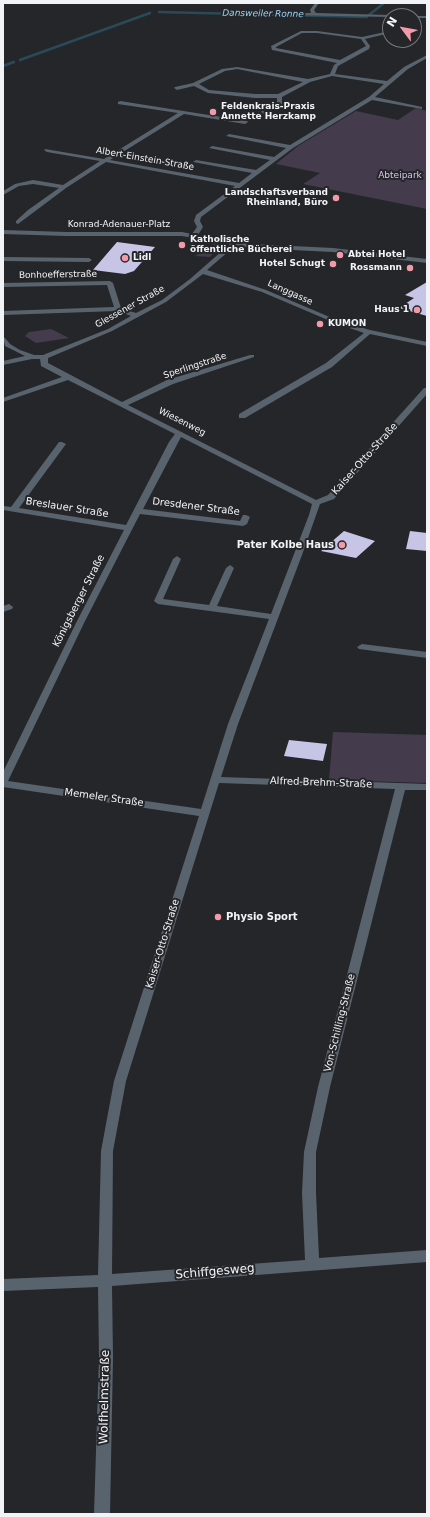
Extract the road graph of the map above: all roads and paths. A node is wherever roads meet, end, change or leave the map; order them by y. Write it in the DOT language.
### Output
graph roads {
  1 [pos="317,3"];
  2 [pos="286,14"];
  3 [pos="314,14"];
  4 [pos="382,16"];
  5 [pos="382,33"];
  6 [pos="362,38"];
  7 [pos="427,56"];
  8 [pos="341,62"];
  9 [pos="332,75"];
  10 [pos="308,81"];
  11 [pos="388,83"];
  12 [pos="195,84"];
  13 [pos="177,88"];
  14 [pos="278,96"];
  15 [pos="371,98"];
  16 [pos="120,103"];
  17 [pos="420,108"];
  18 [pos="264,112"];
  19 [pos="182,113"];
  20 [pos="245,122"];
  21 [pos="229,136"];
  22 [pos="291,147"];
  23 [pos="212,148"];
  24 [pos="47,150"];
  25 [pos="274,159"];
  26 [pos="105,161"];
  27 [pos="196,162"];
  28 [pos="257,172"];
  29 [pos="240,185"];
  30 [pos="64,187"];
  31 [pos="3,194"];
  32 [pos="18,222"];
  33 [pos="3,232"];
  34 [pos="194,236"];
  35 [pos="235,243"];
  36 [pos="3,259"];
  37 [pos="89,260"];
  38 [pos="427,261"];
  39 [pos="202,271"];
  40 [pos="3,285"];
  41 [pos="118,309"];
  42 [pos="3,313"];
  43 [pos="137,316"];
  44 [pos="369,332"];
  45 [pos="3,339"];
  46 [pos="427,344"];
  47 [pos="252,356"];
  48 [pos="33,357"];
  49 [pos="44,357"];
  50 [pos="3,363"];
  51 [pos="68,377"];
  52 [pos="427,390"];
  53 [pos="3,400"];
  54 [pos="123,404"];
  55 [pos="242,416"];
  56 [pos="180,433"];
  57 [pos="62,444"];
  58 [pos="316,502"];
  59 [pos="3,508"];
  60 [pos="12,510"];
  61 [pos="138,510"];
  62 [pos="246,517"];
  63 [pos="128,528"];
  64 [pos="177,559"];
  65 [pos="230,568"];
  66 [pos="212,608"];
  67 [pos="274,617"];
  68 [pos="362,647"];
  69 [pos="427,655"];
  70 [pos="215,780"];
  71 [pos="3,782"];
  72 [pos="401,785"];
  73 [pos="427,787"];
  74 [pos="204,813"];
  75 [pos="427,1256"];
  76 [pos="312,1264"];
  77 [pos="105,1281"];
  78 [pos="3,1285"];
  79 [pos="102,1514"];
  1 -- 3 [label="street"];
  2 -- 3 [label="street"];
  3 -- 4 [label="street"];
  5 -- 6 [label="street"];
  6 -- 8 [label="street"];
  6 -- 8 [label="street"];
  7 -- 11 [label="street"];
  8 -- 9 [label="street"];
  9 -- 10 [label="street"];
  9 -- 11 [label="street"];
  10 -- 12 [label="street"];
  10 -- 14 [label="street"];
  11 -- 15 [label="street"];
  12 -- 13 [label="street"];
  12 -- 14 [label="street"];
  14 -- 18 [label="street"];
  15 -- 17 [label="street"];
  15 -- 22 [label="street"];
  16 -- 19 [label="street"];
  19 -- 20 [label="street"];
  19 -- 26 [label="street"];
  21 -- 22 [label="street"];
  22 -- 25 [label="street"];
  23 -- 25 [label="street"];
  24 -- 26 [label="street, Albert-Einstein-Straße"];
  25 -- 28 [label="street"];
  26 -- 29 [label="street, Albert-Einstein-Straße"];
  26 -- 30 [label="street"];
  27 -- 28 [label="street"];
  28 -- 29 [label="street"];
  29 -- 34 [label="street"];
  30 -- 31 [label="street"];
  30 -- 32 [label="street"];
  33 -- 34 [label="street, Konrad-Adenauer-Platz"];
  34 -- 35 [label="street, Konrad-Adenauer-Platz"];
  35 -- 38 [label="street, Konrad-Adenauer-Platz"];
  35 -- 39 [label="street, Glessener Straße"];
  36 -- 37 [label="street"];
  39 -- 43 [label="street, Glessener Straße"];
  39 -- 44 [label="street, Langgasse"];
  40 -- 41 [label="street, Bonhoefferstraße"];
  41 -- 42 [label="street"];
  41 -- 43 [label="street"];
  43 -- 49 [label="street, Glessener Straße"];
  44 -- 46 [label="street, Langgasse"];
  44 -- 55 [label="street"];
  45 -- 48 [label="street"];
  47 -- 54 [label="street, Sperlingstraße"];
  48 -- 49 [label="street"];
  48 -- 50 [label="street"];
  49 -- 51 [label="street, Wiesenweg"];
  51 -- 53 [label="street"];
  51 -- 54 [label="street, Wiesenweg"];
  52 -- 58 [label="street, Kaiser-Otto-Straße"];
  54 -- 56 [label="street, Wiesenweg"];
  56 -- 58 [label="street, Wiesenweg"];
  56 -- 61 [label="street, Königsberger Straße"];
  57 -- 60 [label="street"];
  58 -- 67 [label="street, Kaiser-Otto-Straße"];
  59 -- 60 [label="street, Breslauer Straße"];
  60 -- 63 [label="street, Breslauer Straße"];
  61 -- 62 [label="street, Dresdener Straße"];
  61 -- 63 [label="street, Königsberger Straße"];
  63 -- 71 [label="street, Königsberger Straße"];
  64 -- 66 [label="street"];
  65 -- 66 [label="street"];
  66 -- 67 [label="street"];
  67 -- 70 [label="street, Kaiser-Otto-Straße"];
  68 -- 69 [label="street"];
  70 -- 72 [label="street, Alfred-Brehm-Straße"];
  70 -- 74 [label="street, Kaiser-Otto-Straße"];
  71 -- 74 [label="street, Memeler Straße"];
  72 -- 73 [label="street, Alfred-Brehm-Straße"];
  72 -- 76 [label="street, Von-Schilling-Straße"];
  74 -- 77 [label="street, Kaiser-Otto-Straße"];
  75 -- 76 [label="street, Schiffgesweg"];
  76 -- 77 [label="street, Schiffgesweg"];
  77 -- 78 [label="street, Schiffgesweg"];
  77 -- 79 [label="street, Wolfhelmstraße"];
}
